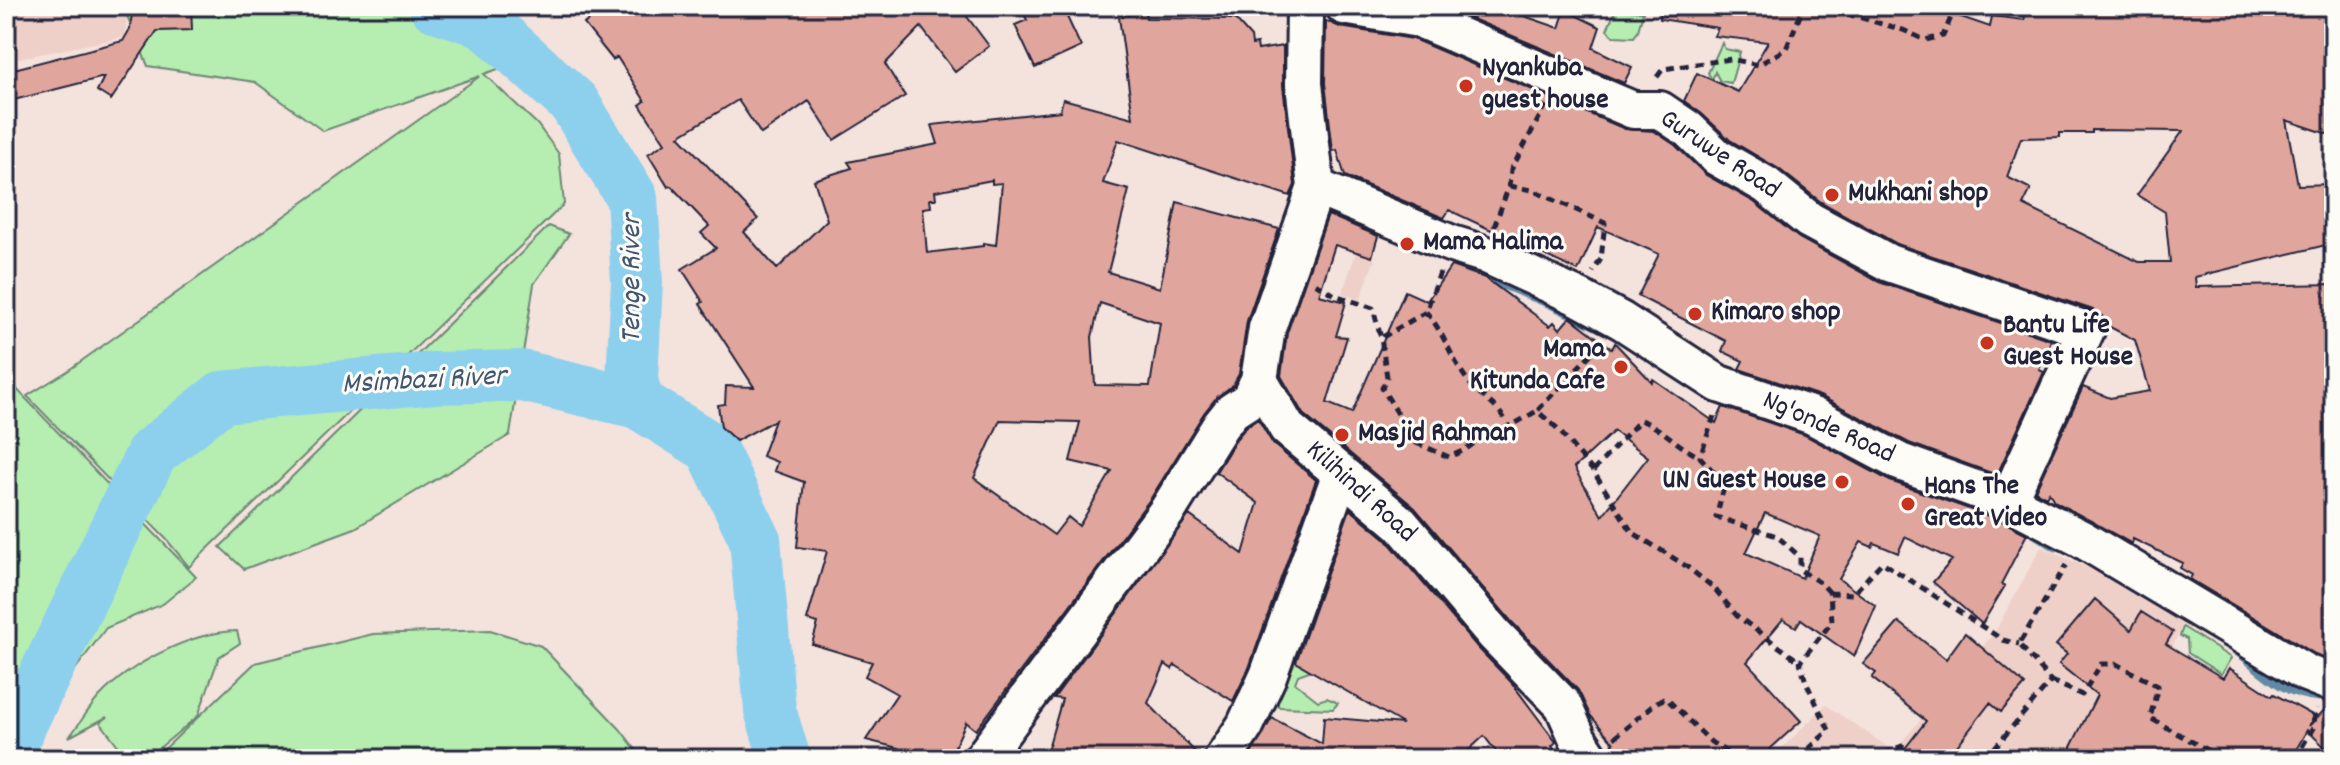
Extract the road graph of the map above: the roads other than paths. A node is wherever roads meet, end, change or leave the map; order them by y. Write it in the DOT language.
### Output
graph roads {
  1 [pos="1305,6"];
  2 [pos="1344,6"];
  3 [pos="1316,187"];
  4 [pos="1259,380"];
  5 [pos="1341,473"];
  6 [pos="2008,501"];
  7 [pos="2331,684"];
  8 [pos="1585,749"];
  9 [pos="982,759"];
  10 [pos="1223,759"];
  1 -- 3 [label="street"];
  2 -- 6 [label="street, Guruwe Road"];
  3 -- 4 [label="street"];
  3 -- 6 [label="street, Ng'onde Road"];
  4 -- 5 [label="street, Kilihindi Road"];
  4 -- 9 [label="street"];
  5 -- 8 [label="street, Kilihindi Road"];
  5 -- 10 [label="street"];
  6 -- 7 [label="street, Ng'onde Road"];
}
